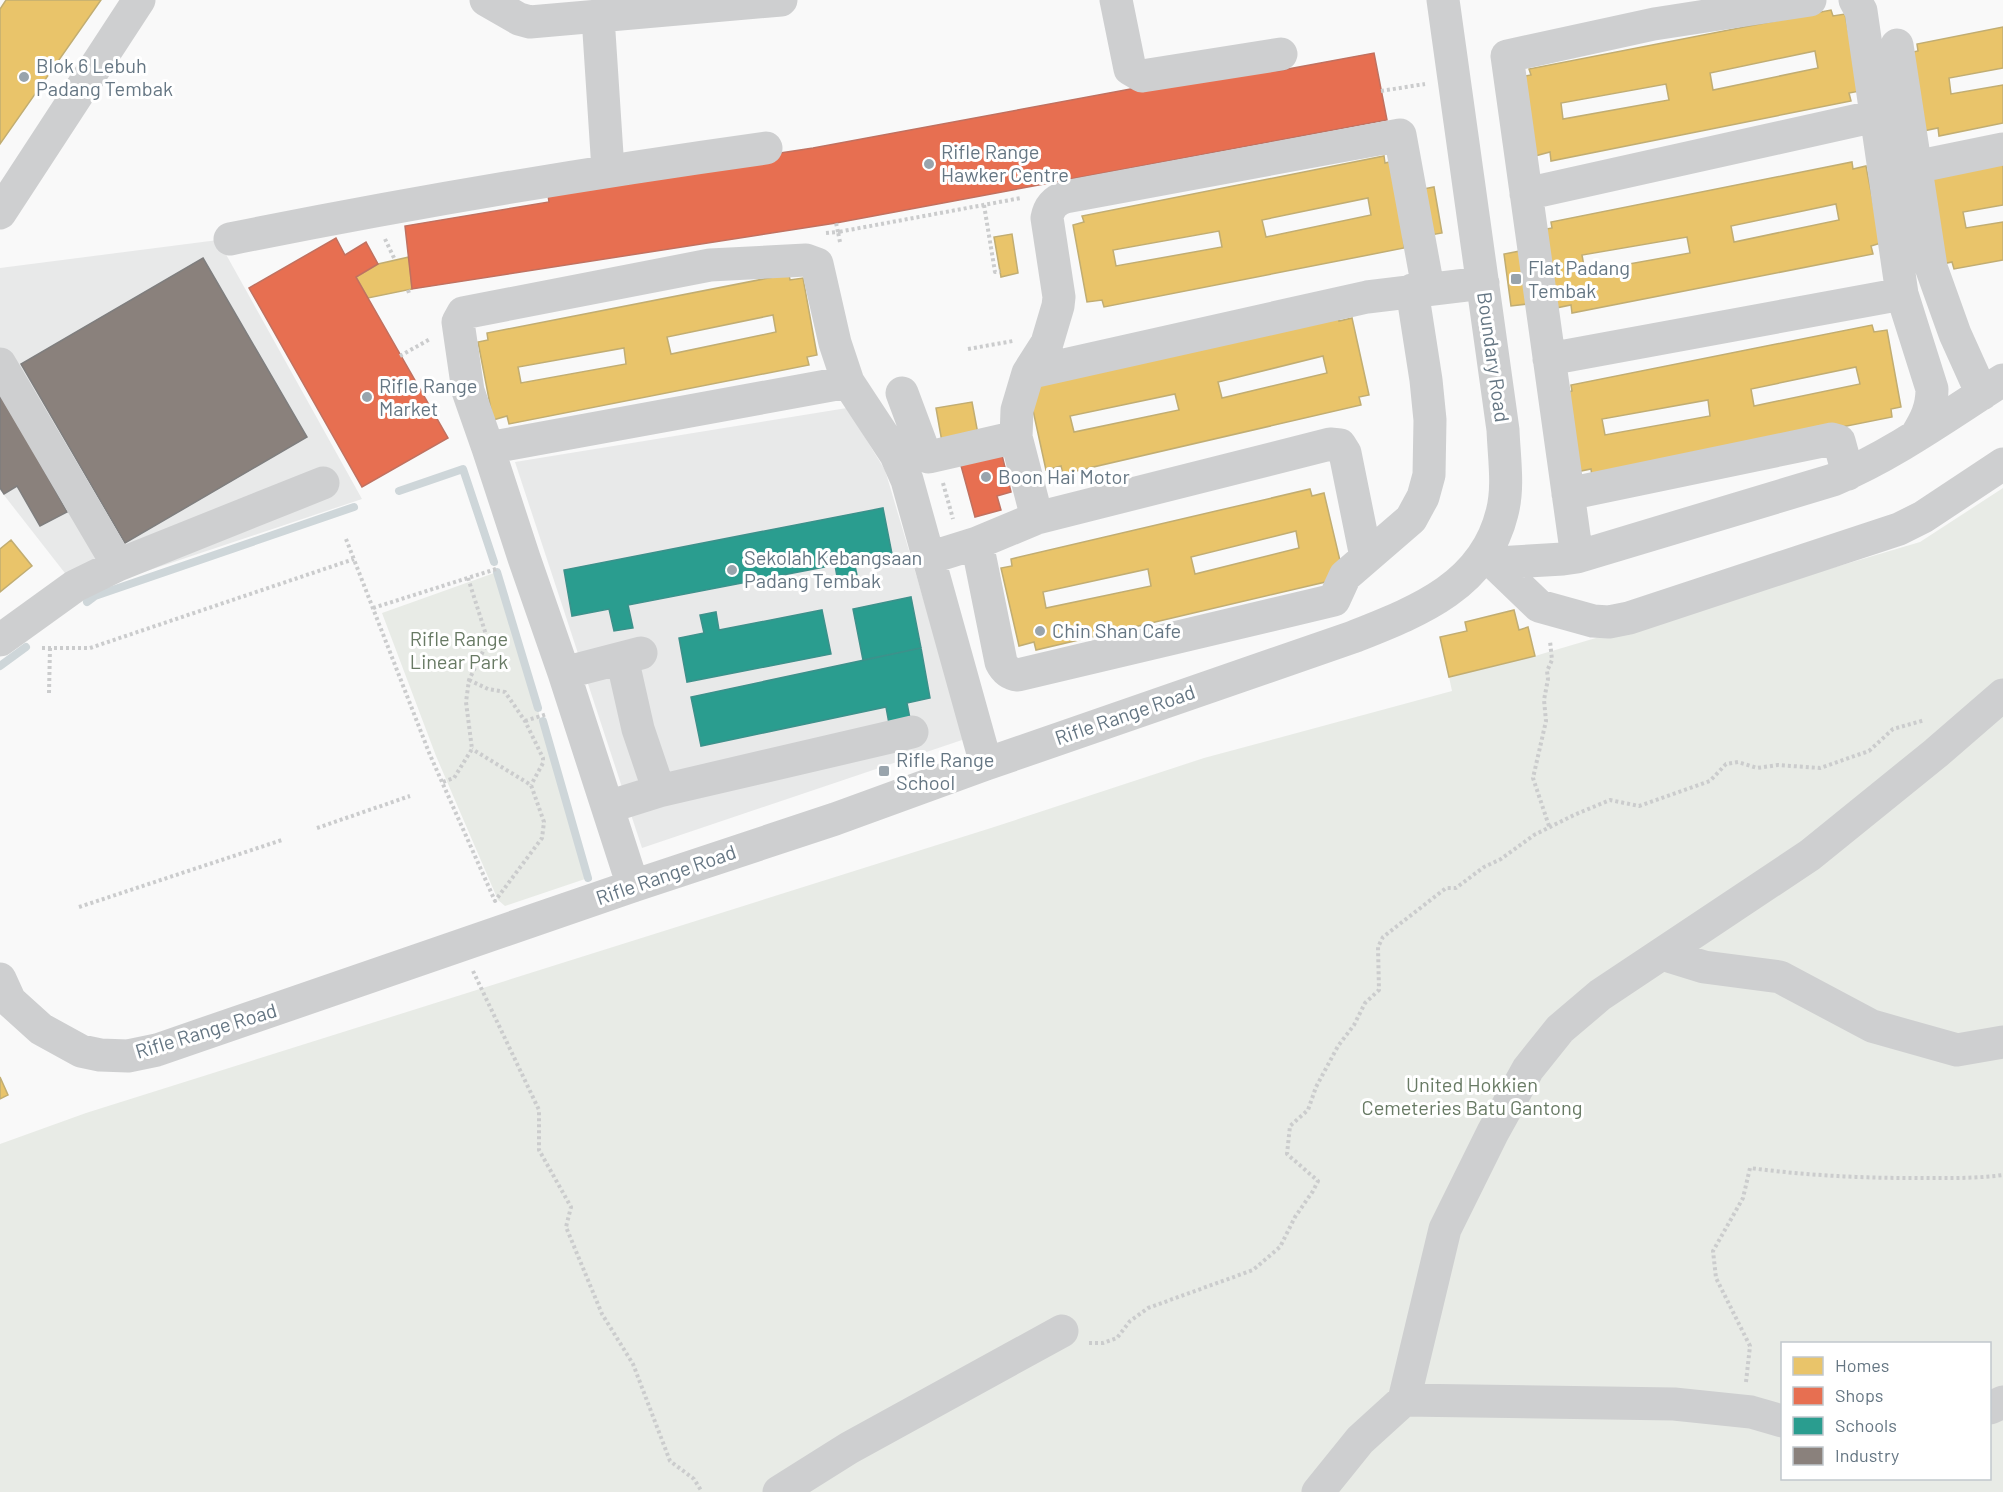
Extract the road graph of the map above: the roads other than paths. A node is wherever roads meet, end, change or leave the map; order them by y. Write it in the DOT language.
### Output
graph roads {
  1 [pos="139,0"];
  2 [pos="486,0"];
  3 [pos="781,0"];
  4 [pos="1116,0"];
  5 [pos="1443,0"];
  6 [pos="1810,0"];
  7 [pos="1855,0"];
  8 [pos="598,17"];
  9 [pos="1897,45"];
  10 [pos="1281,54"];
  11 [pos="1876,116"];
  12 [pos="766,147"];
  13 [pos="2003,149"];
  14 [pos="1915,167"];
  15 [pos="608,170"];
  16 [pos="1526,194"];
  17 [pos="0,213"];
  18 [pos="230,239"];
  19 [pos="1483,283"];
  20 [pos="1420,289"];
  21 [pos="1902,294"];
  22 [pos="1549,359"];
  23 [pos="0,364"];
  24 [pos="1028,373"];
  25 [pos="848,382"];
  26 [pos="1992,387"];
  27 [pos="902,393"];
  28 [pos="1916,436"];
  29 [pos="1016,437"];
  30 [pos="488,448"];
  31 [pos="2003,464"];
  32 [pos="1848,474"];
  33 [pos="323,483"];
  34 [pos="1568,494"];
  35 [pos="1037,518"];
  36 [pos="977,543"];
  37 [pos="1366,557"];
  38 [pos="1577,557"];
  39 [pos="929,558"];
  40 [pos="1491,558"];
  41 [pos="118,565"];
  42 [pos="1334,600"];
  43 [pos="9,633"];
  44 [pos="1348,638"];
  45 [pos="564,673"];
  46 [pos="2003,695"];
  47 [pos="912,732"];
  48 [pos="986,764"];
  49 [pos="659,791"];
  50 [pos="608,807"];
  51 [pos="633,886"];
  52 [pos="1662,954"];
  53 [pos="3,995"];
  54 [pos="2003,1042"];
  55 [pos="1062,1331"];
  56 [pos="1404,1400"];
  57 [pos="1781,1421"];
  58 [pos="779,1492"];
  59 [pos="1318,1492"];
  1 -- 17 [label="street"];
  2 -- 8 [label="street"];
  3 -- 8 [label="street"];
  4 -- 10 [label="street"];
  5 -- 19 [label="street, Boundary Road"];
  6 -- 16 [label="street"];
  7 -- 11 [label="street"];
  8 -- 15 [label="street"];
  9 -- 14 [label="street"];
  11 -- 16 [label="street"];
  11 -- 21 [label="street"];
  12 -- 15 [label="street"];
  13 -- 14 [label="street"];
  14 -- 26 [label="street"];
  15 -- 18 [label="street"];
  16 -- 22 [label="street"];
  19 -- 20 [label="street"];
  19 -- 40 [label="street, Boundary Road"];
  20 -- 24 [label="street"];
  20 -- 24 [label="street"];
  20 -- 37 [label="street"];
  21 -- 22 [label="street"];
  21 -- 28 [label="street"];
  22 -- 34 [label="street"];
  23 -- 41 [label="street"];
  24 -- 29 [label="street"];
  25 -- 30 [label="street"];
  25 -- 30 [label="street"];
  25 -- 39 [label="street"];
  26 -- 28 [label="street"];
  27 -- 29 [label="street"];
  28 -- 32 [label="street"];
  29 -- 35 [label="street"];
  30 -- 45 [label="street"];
  31 -- 40 [label="street"];
  32 -- 34 [label="street"];
  32 -- 38 [label="street"];
  33 -- 41 [label="street"];
  34 -- 38 [label="street"];
  35 -- 36 [label="street"];
  35 -- 37 [label="street"];
  36 -- 39 [label="street"];
  36 -- 42 [label="street"];
  37 -- 42 [label="street"];
  38 -- 40 [label="street"];
  39 -- 48 [label="street"];
  40 -- 44 [label="street, Boundary Road"];
  41 -- 43 [label="street"];
  42 -- 44 [label="street"];
  44 -- 48 [label="street, Rifle Range Road"];
  45 -- 49 [label="street"];
  45 -- 50 [label="street"];
  46 -- 52 [label="street"];
  47 -- 49 [label="street"];
  48 -- 51 [label="street, Rifle Range Road"];
  49 -- 50 [label="street"];
  50 -- 51 [label="street"];
  51 -- 53 [label="street, Rifle Range Road"];
  52 -- 54 [label="street"];
  52 -- 56 [label="street"];
  55 -- 58 [label="street"];
  56 -- 57 [label="street"];
  56 -- 59 [label="street"];
}
